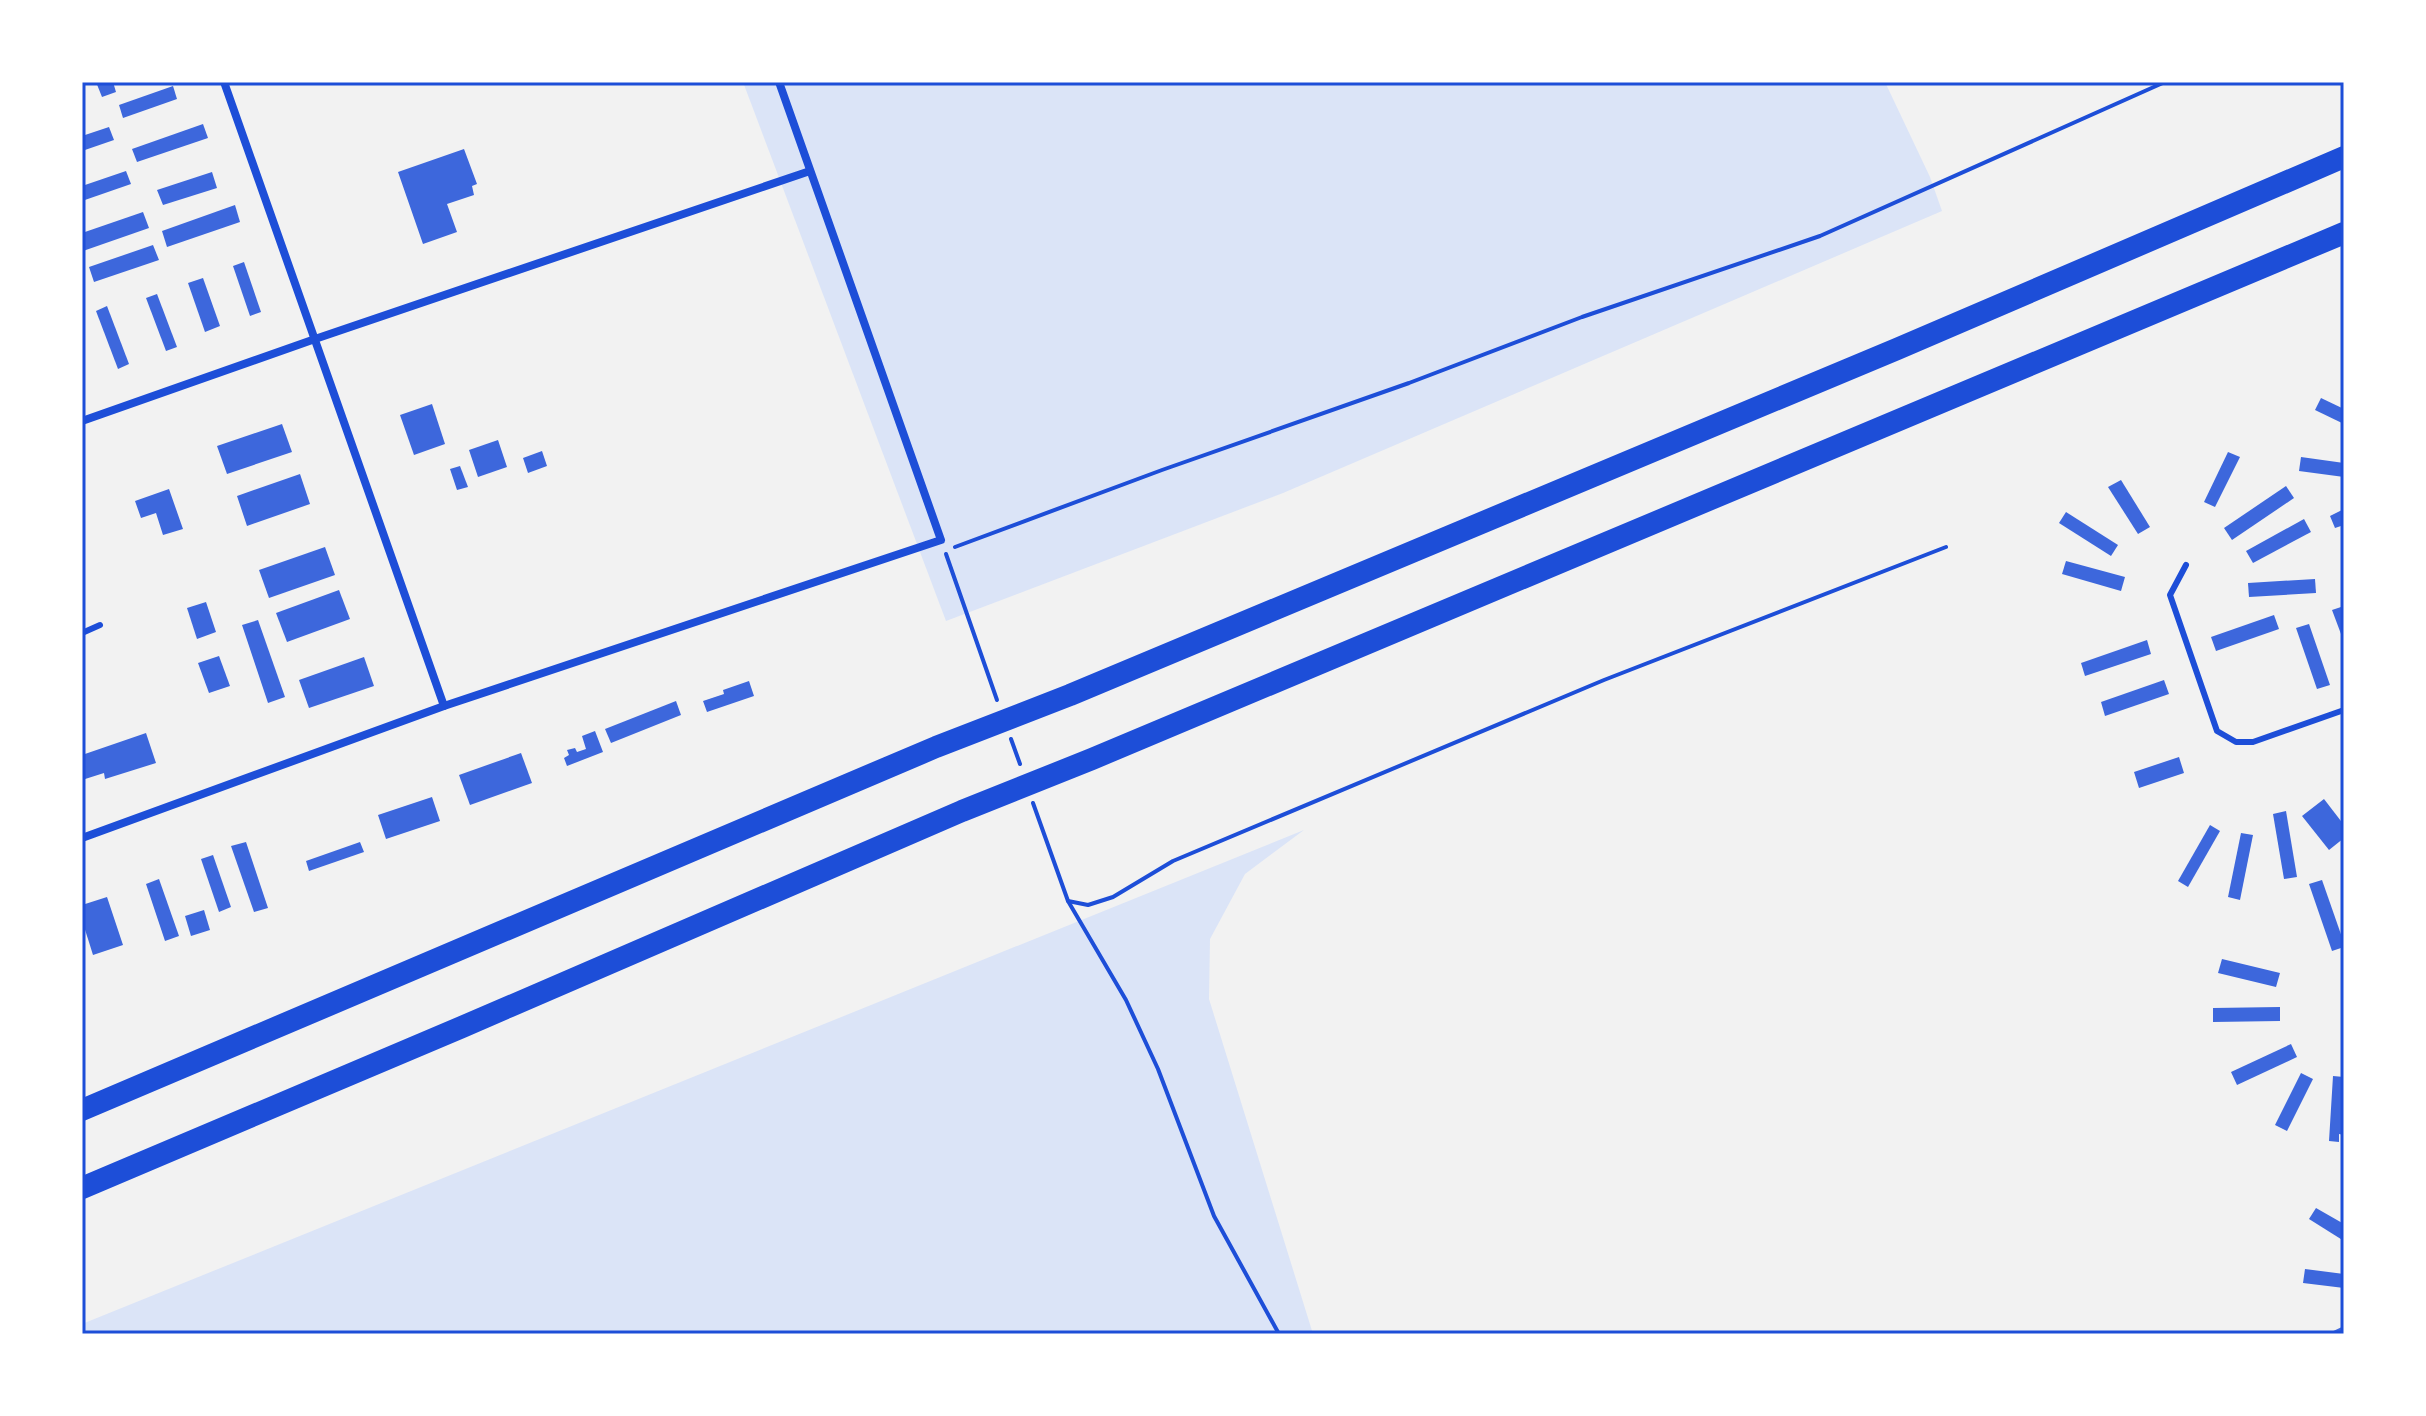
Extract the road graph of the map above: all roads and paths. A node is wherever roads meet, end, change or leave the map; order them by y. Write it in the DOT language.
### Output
graph roads {
  1 [pos="224,82"];
  2 [pos="779,82"];
  3 [pos="2165,82"];
  4 [pos="2344,157"];
  5 [pos="810,171"];
  6 [pos="2344,233"];
  7 [pos="315,339"];
  8 [pos="82,421"];
  9 [pos="1946,547"];
  10 [pos="2186,565"];
  11 [pos="100,625"];
  12 [pos="82,633"];
  13 [pos="444,706"];
  14 [pos="1000,709"];
  15 [pos="2344,710"];
  16 [pos="1010,738"];
  17 [pos="1021,768"];
  18 [pos="1031,797"];
  19 [pos="82,838"];
  20 [pos="1068,901"];
  21 [pos="82,1110"];
  22 [pos="82,1188"];
  23 [pos="1279,1334"];
  1 -- 7 [label="street"];
  2 -- 5 [label="street"];
  3 -- 14 [label="path"];
  4 -- 21 [label="highway"];
  5 -- 7 [label="street"];
  5 -- 13 [label="street"];
  6 -- 22 [label="highway"];
  7 -- 8 [label="street"];
  7 -- 13 [label="street"];
  9 -- 20 [label="path"];
  10 -- 15 [label="lane"];
  11 -- 12 [label="lane"];
  13 -- 19 [label="street"];
  16 -- 17 [label="path"];
  18 -- 20 [label="path"];
  20 -- 23 [label="path"];
}
